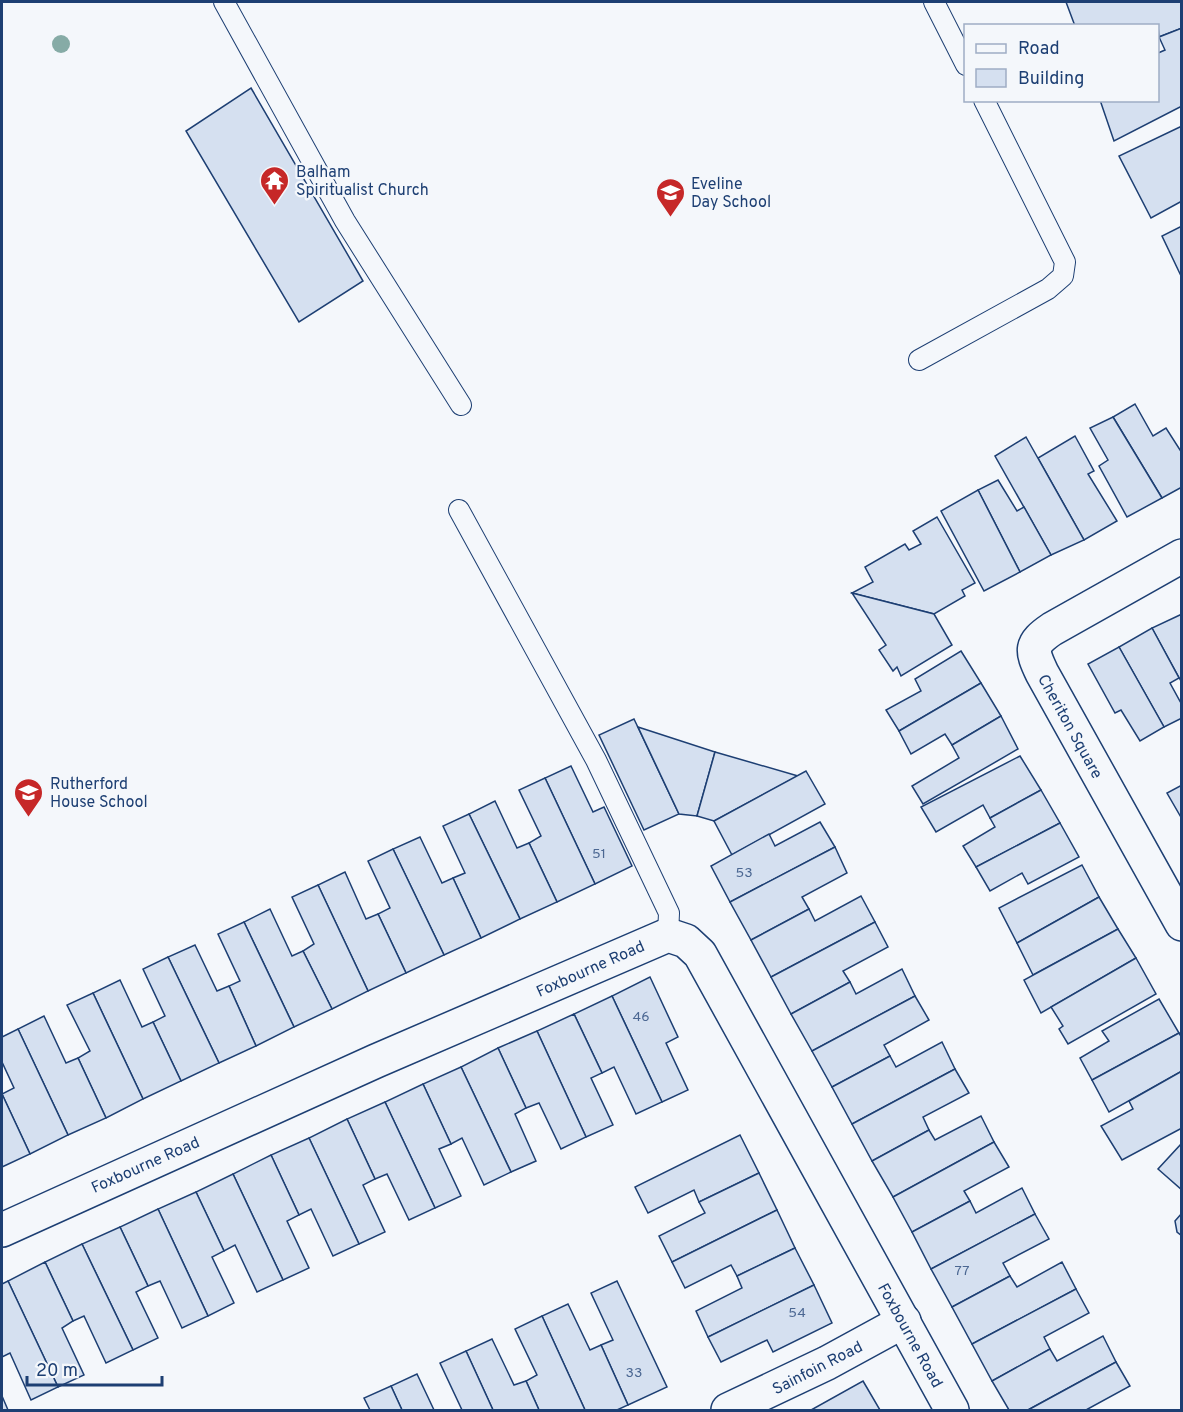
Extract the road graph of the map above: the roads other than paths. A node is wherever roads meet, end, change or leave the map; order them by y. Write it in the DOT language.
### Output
graph roads {
  1 [pos="224,2"];
  2 [pos="934,2"];
  3 [pos="964,60"];
  4 [pos="985,102"];
  5 [pos="920,360"];
  6 [pos="461,405"];
  7 [pos="459,510"];
  8 [pos="1182,556"];
  9 [pos="1182,924"];
  10 [pos="668,935"];
  11 [pos="2,1230"];
  12 [pos="904,1321"];
  13 [pos="728,1410"];
  14 [pos="952,1410"];
  1 -- 6 [label="lane"];
  2 -- 3 [label="lane"];
  4 -- 5 [label="lane"];
  7 -- 10 [label="lane"];
  8 -- 9 [label="street, Cheriton Square"];
  10 -- 11 [label="street, Foxbourne Road"];
  10 -- 12 [label="street, Foxbourne Road"];
  12 -- 13 [label="street, Sainfoin Road"];
  12 -- 14 [label="street, Foxbourne Road"];
}
